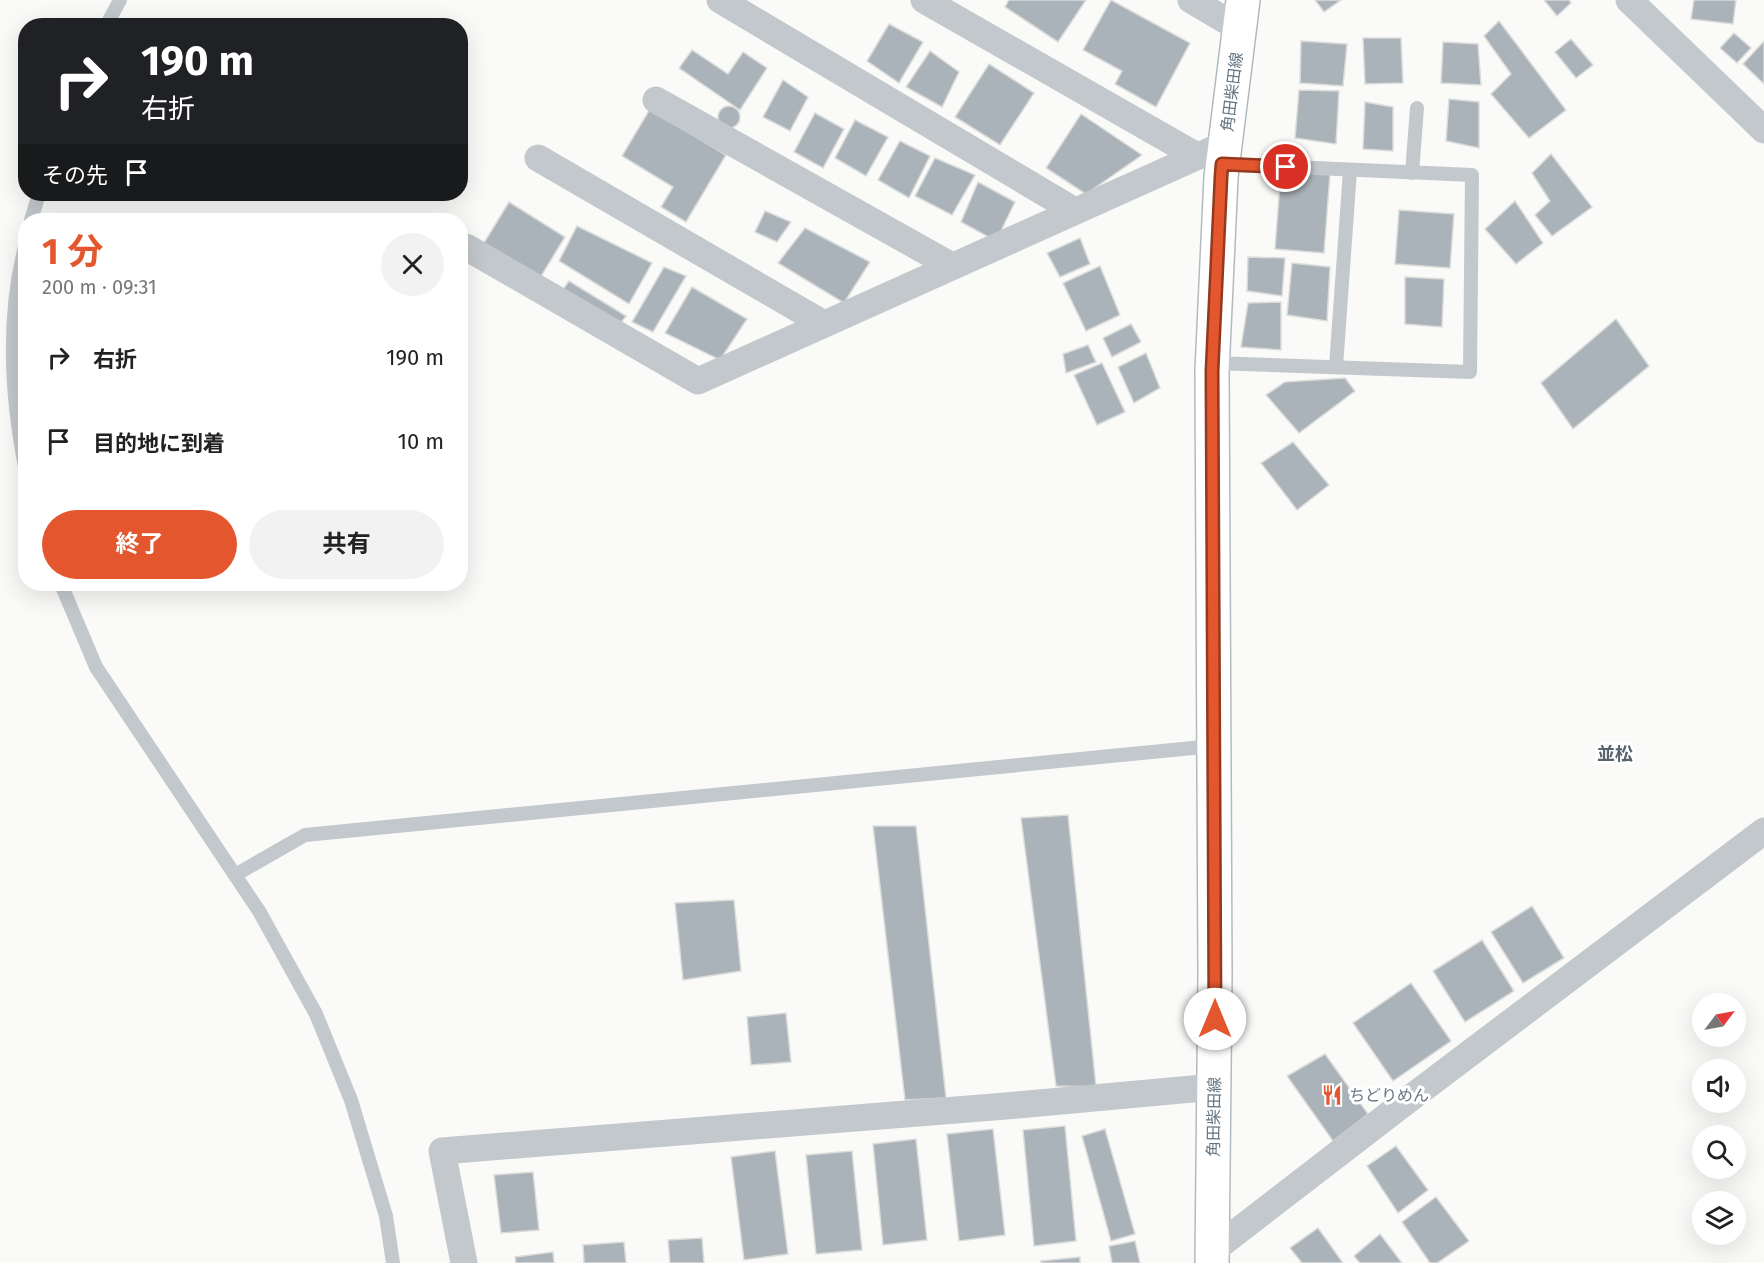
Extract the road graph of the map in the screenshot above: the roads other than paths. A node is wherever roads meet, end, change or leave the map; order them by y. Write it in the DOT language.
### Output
graph roads {
  1 [pos="120,0"];
  2 [pos="720,0"];
  3 [pos="924,0"];
  4 [pos="1191,0"];
  5 [pos="1629,0"];
  6 [pos="1241,15"];
  7 [pos="110,18"];
  8 [pos="656,99"];
  9 [pos="1417,108"];
  10 [pos="1764,130"];
  11 [pos="1215,155"];
  12 [pos="538,158"];
  13 [pos="1350,170"];
  14 [pos="1412,173"];
  15 [pos="1076,211"];
  16 [pos="468,249"];
  17 [pos="952,266"];
  18 [pos="18,285"];
  19 [pos="824,324"];
  20 [pos="1213,363"];
  21 [pos="1336,367"];
  22 [pos="18,424"];
  23 [pos="64,591"];
  24 [pos="1213,746"];
  25 [pos="1764,831"];
  26 [pos="235,875"];
  27 [pos="1214,1087"];
  28 [pos="1212,1257"];
  29 [pos="393,1263"];
  30 [pos="464,1263"];
  1 -- 7 [label="lane"];
  2 -- 15 [label="street"];
  3 -- 11 [label="street"];
  4 -- 6 [label="street"];
  5 -- 10 [label="street"];
  6 -- 11 [label="main road, 角田柴田線"];
  8 -- 17 [label="street"];
  9 -- 14 [label="lane"];
  11 -- 13 [label="lane"];
  11 -- 15 [label="street"];
  11 -- 20 [label="main road, 角田柴田線"];
  12 -- 19 [label="street"];
  13 -- 14 [label="lane"];
  13 -- 21 [label="lane"];
  14 -- 21 [label="lane"];
  15 -- 17 [label="street"];
  16 -- 19 [label="street"];
  17 -- 19 [label="street"];
  18 -- 22 [label="lane"];
  20 -- 21 [label="lane"];
  20 -- 24 [label="main road, 角田柴田線"];
  23 -- 26 [label="lane"];
  24 -- 26 [label="lane"];
  24 -- 27 [label="main road, 角田柴田線"];
  25 -- 28 [label="street"];
  26 -- 29 [label="lane"];
  27 -- 28 [label="main road, 角田柴田線"];
  27 -- 30 [label="street"];
}
